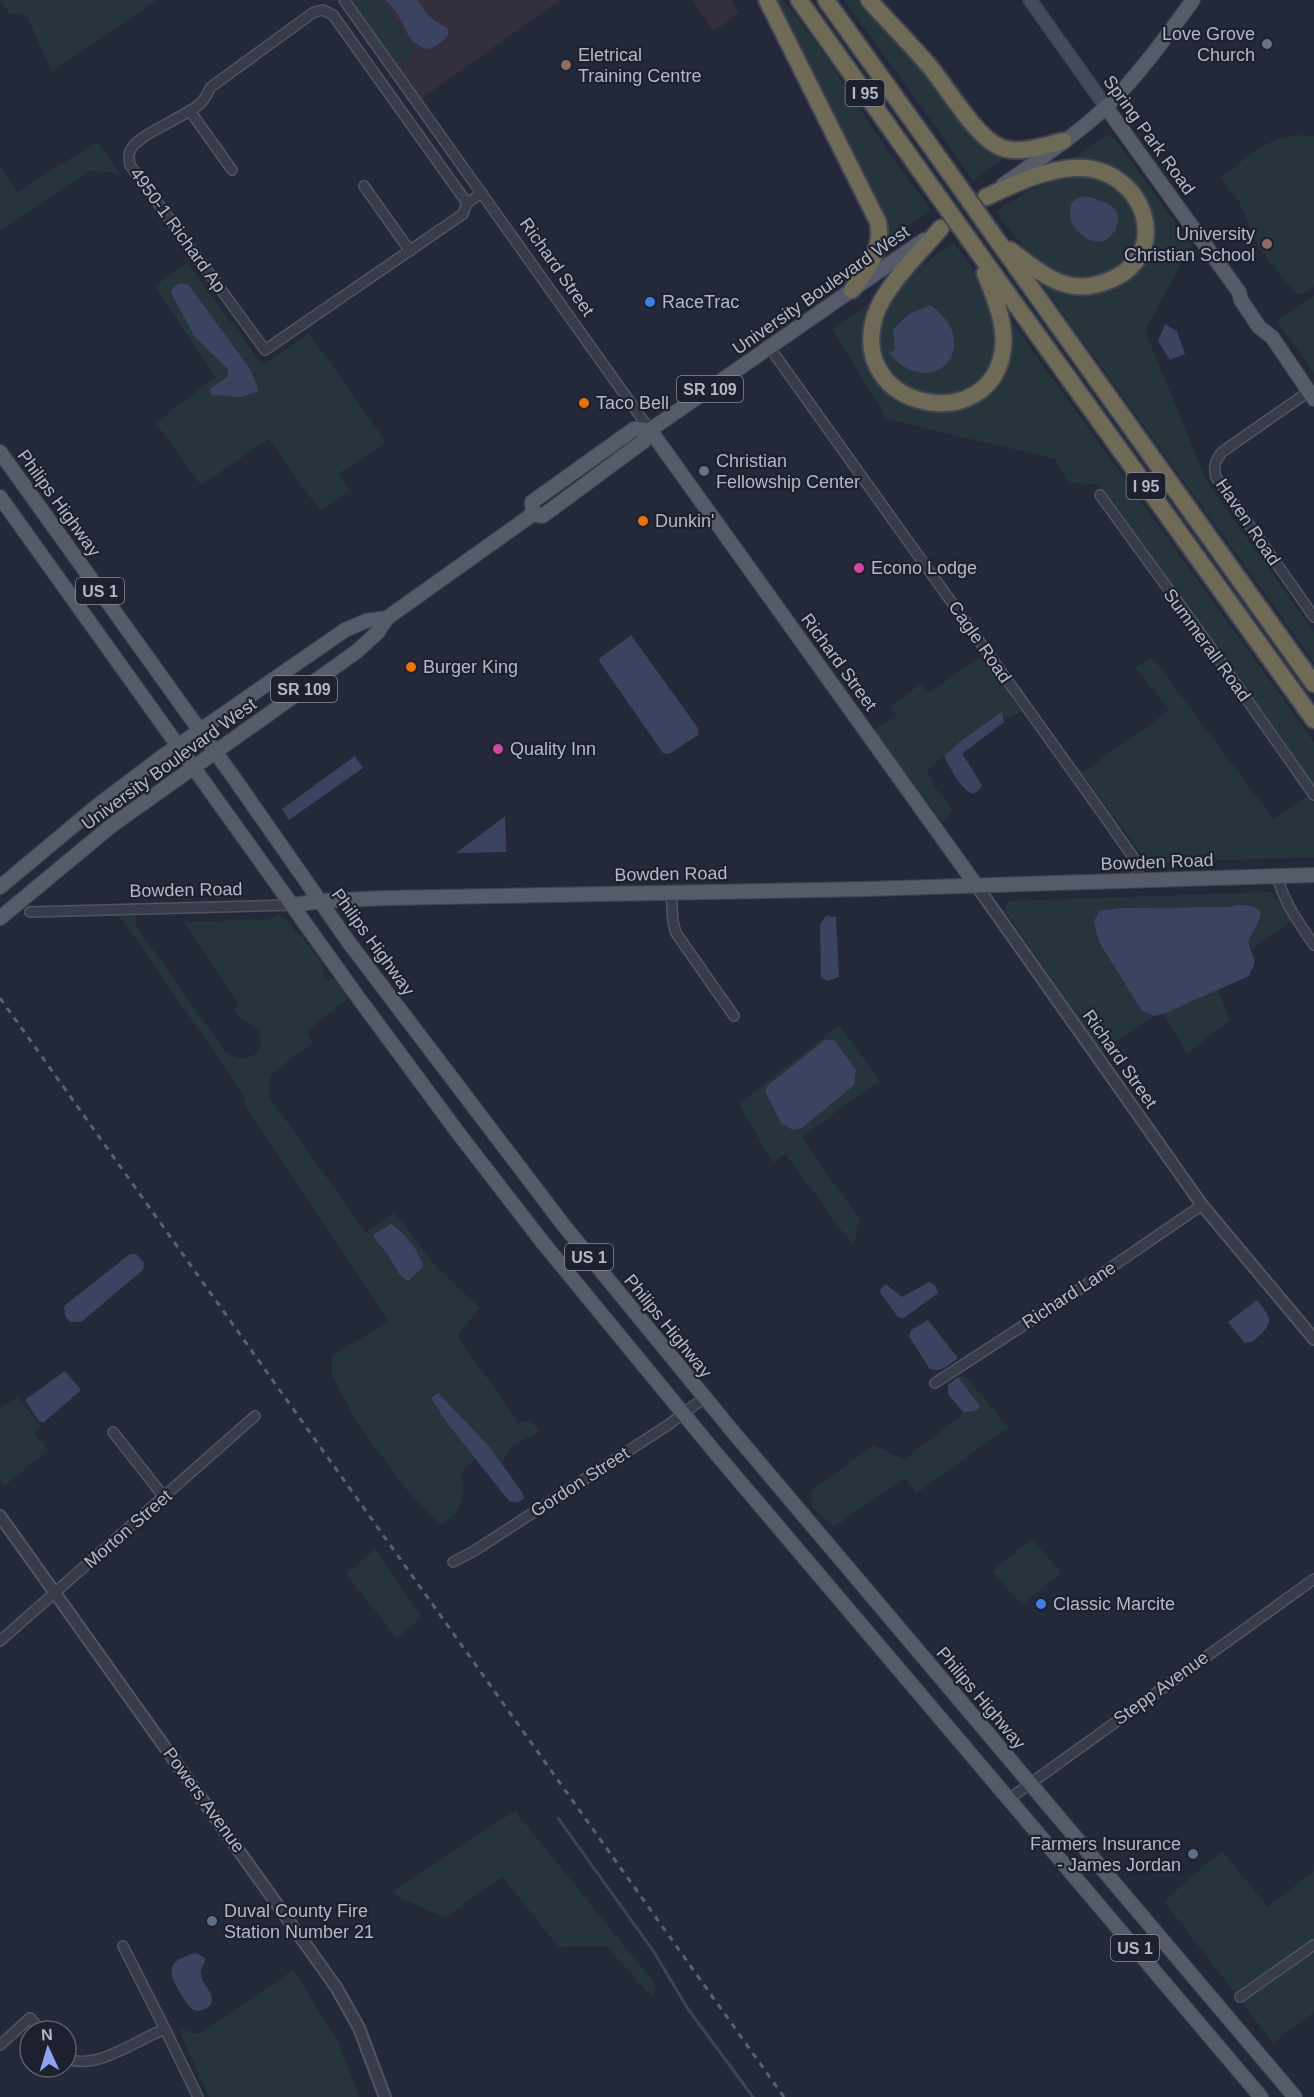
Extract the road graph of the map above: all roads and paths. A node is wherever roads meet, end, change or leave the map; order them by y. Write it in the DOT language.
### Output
graph roads {
  1 [pos="344,0"];
  2 [pos="767,0"];
  3 [pos="799,0"];
  4 [pos="826,0"];
  5 [pos="869,0"];
  6 [pos="1030,0"];
  7 [pos="1193,0"];
  8 [pos="1106,107"];
  9 [pos="190,111"];
  10 [pos="1063,141"];
  11 [pos="232,170"];
  12 [pos="364,186"];
  13 [pos="482,193"];
  14 [pos="986,197"];
  15 [pos="467,203"];
  16 [pos="941,228"];
  17 [pos="997,240"];
  18 [pos="410,251"];
  19 [pos="978,252"];
  20 [pos="852,290"];
  21 [pos="770,348"];
  22 [pos="1311,395"];
  23 [pos="650,430"];
  24 [pos="0,452"];
  25 [pos="1100,495"];
  26 [pos="0,497"];
  27 [pos="1314,617"];
  28 [pos="387,618"];
  29 [pos="1314,684"];
  30 [pos="1314,720"];
  31 [pos="199,730"];
  32 [pos="177,746"];
  33 [pos="215,752"];
  34 [pos="193,767"];
  35 [pos="1314,795"];
  36 [pos="1314,875"];
  37 [pos="1277,876"];
  38 [pos="1140,880"];
  39 [pos="976,885"];
  40 [pos="0,886"];
  41 [pos="671,892"];
  42 [pos="321,901"];
  43 [pos="293,905"];
  44 [pos="30,912"];
  45 [pos="0,918"];
  46 [pos="1314,945"];
  47 [pos="734,1016"];
  48 [pos="521,1172"];
  49 [pos="501,1187"];
  50 [pos="1202,1205"];
  51 [pos="1314,1339"];
  52 [pos="935,1383"];
  53 [pos="704,1398"];
  54 [pos="683,1413"];
  55 [pos="255,1416"];
  56 [pos="113,1432"];
  57 [pos="164,1497"];
  58 [pos="0,1516"];
  59 [pos="841,1560"];
  60 [pos="453,1562"];
  61 [pos="821,1577"];
  62 [pos="1314,1579"];
  63 [pos="54,1592"];
  64 [pos="874,1600"];
  65 [pos="855,1617"];
  66 [pos="0,1641"];
  67 [pos="999,1747"];
  68 [pos="979,1764"];
  69 [pos="1029,1783"];
  70 [pos="1009,1799"];
  71 [pos="1127,1898"];
  72 [pos="1107,1915"];
  73 [pos="1314,1945"];
  74 [pos="123,1946"];
  75 [pos="1240,1997"];
  76 [pos="18,2028"];
  77 [pos="165,2029"];
  78 [pos="0,2044"];
  79 [pos="78,2062"];
  80 [pos="198,2097"];
  81 [pos="385,2097"];
  82 [pos="1261,2097"];
  83 [pos="1295,2097"];
  1 -- 13 [label="street, Richard Street"];
  2 -- 20 [label="highway"];
  3 -- 19 [label="highway, I 95, bridge"];
  4 -- 17 [label="highway, I 95, bridge"];
  5 -- 10 [label="highway"];
  6 -- 8 [label="main road, Spring Park Road"];
  7 -- 8 [label="main road, University Boulevard West / SR 109"];
  8 -- 10 [label="main road, University Boulevard West / SR 109"];
  8 -- 22 [label="main road, Spring Park Road"];
  9 -- 11 [label="street"];
  9 -- 15 [label="street, 4950-1 Richard Ap"];
  9 -- 18 [label="street, 4950-1 Richard Ap"];
  10 -- 14 [label="main road, University Boulevard West / SR 109"];
  12 -- 18 [label="street"];
  13 -- 15 [label="street, 4950-1 Richard Ap"];
  13 -- 23 [label="street, Richard Street"];
  14 -- 16 [label="main road, University Boulevard West / SR 109"];
  14 -- 17 [label="highway"];
  15 -- 18 [label="street, 4950-1 Richard Ap"];
  16 -- 19 [label="highway"];
  16 -- 20 [label="main road, University Boulevard West / SR 109"];
  17 -- 29 [label="highway, I 95"];
  19 -- 30 [label="highway, I 95"];
  20 -- 21 [label="main road, University Boulevard West / SR 109"];
  21 -- 23 [label="main road, University Boulevard West / SR 109"];
  21 -- 38 [label="street, Cagle Road"];
  22 -- 27 [label="street, Haven Road"];
  23 -- 28 [label="main road, University Boulevard West / SR 109"];
  23 -- 39 [label="main road, Richard Street"];
  24 -- 31 [label="main road, Philips Highway / US 1"];
  25 -- 35 [label="street, Summerall Road"];
  26 -- 32 [label="main road, US 1"];
  28 -- 31 [label="main road, University Boulevard West / SR 109"];
  28 -- 33 [label="main road, University Boulevard West / SR 109"];
  31 -- 32 [label="main road, University Boulevard West / SR 109"];
  31 -- 33 [label="main road, Philips Highway / US 1"];
  32 -- 34 [label="main road, US 1"];
  32 -- 40 [label="main road, University Boulevard West / SR 109"];
  33 -- 34 [label="main road, University Boulevard West / SR 109"];
  33 -- 42 [label="main road, Philips Highway / US 1"];
  34 -- 43 [label="main road, US 1"];
  34 -- 45 [label="main road, University Boulevard West / SR 109"];
  36 -- 37 [label="main road, Bowden Road"];
  37 -- 38 [label="main road, Bowden Road"];
  37 -- 46 [label="street"];
  38 -- 39 [label="main road, Bowden Road"];
  39 -- 41 [label="main road, Bowden Road"];
  39 -- 50 [label="street, Richard Street"];
  41 -- 42 [label="main road, Bowden Road"];
  41 -- 47 [label="street"];
  42 -- 43 [label="main road, Bowden Road"];
  42 -- 48 [label="main road, Philips Highway / US 1"];
  43 -- 44 [label="street, Bowden Road"];
  43 -- 49 [label="main road, US 1"];
  48 -- 49 [label="main road"];
  48 -- 53 [label="main road, Philips Highway / US 1"];
  49 -- 54 [label="main road, US 1"];
  50 -- 51 [label="street, Richard Street"];
  50 -- 52 [label="street, Richard Lane"];
  53 -- 54 [label="street, Gordon Street"];
  53 -- 59 [label="main road, Philips Highway / US 1"];
  54 -- 60 [label="street, Gordon Street"];
  54 -- 61 [label="main road, US 1"];
  55 -- 57 [label="street, Morton Street"];
  56 -- 57 [label="street"];
  57 -- 63 [label="street, Morton Street"];
  58 -- 63 [label="street, Powers Avenue"];
  59 -- 61 [label="main road"];
  59 -- 64 [label="main road, Philips Highway / US 1"];
  61 -- 65 [label="main road, US 1"];
  62 -- 69 [label="street, Stepp Avenue"];
  63 -- 66 [label="street, Morton Street"];
  63 -- 81 [label="street, Powers Avenue"];
  64 -- 65 [label="main road"];
  64 -- 67 [label="main road, Philips Highway / US 1"];
  65 -- 68 [label="main road, US 1"];
  67 -- 68 [label="main road"];
  67 -- 69 [label="main road, Philips Highway / US 1"];
  68 -- 70 [label="main road, US 1"];
  69 -- 70 [label="street, Stepp Avenue"];
  69 -- 71 [label="main road, Philips Highway / US 1"];
  70 -- 72 [label="main road, US 1"];
  71 -- 72 [label="main road"];
  71 -- 83 [label="main road, Philips Highway / US 1"];
  72 -- 82 [label="main road, US 1"];
  73 -- 75 [label="street"];
  74 -- 77 [label="street"];
  76 -- 78 [label="street"];
  77 -- 79 [label="street"];
  77 -- 80 [label="street"];
}
